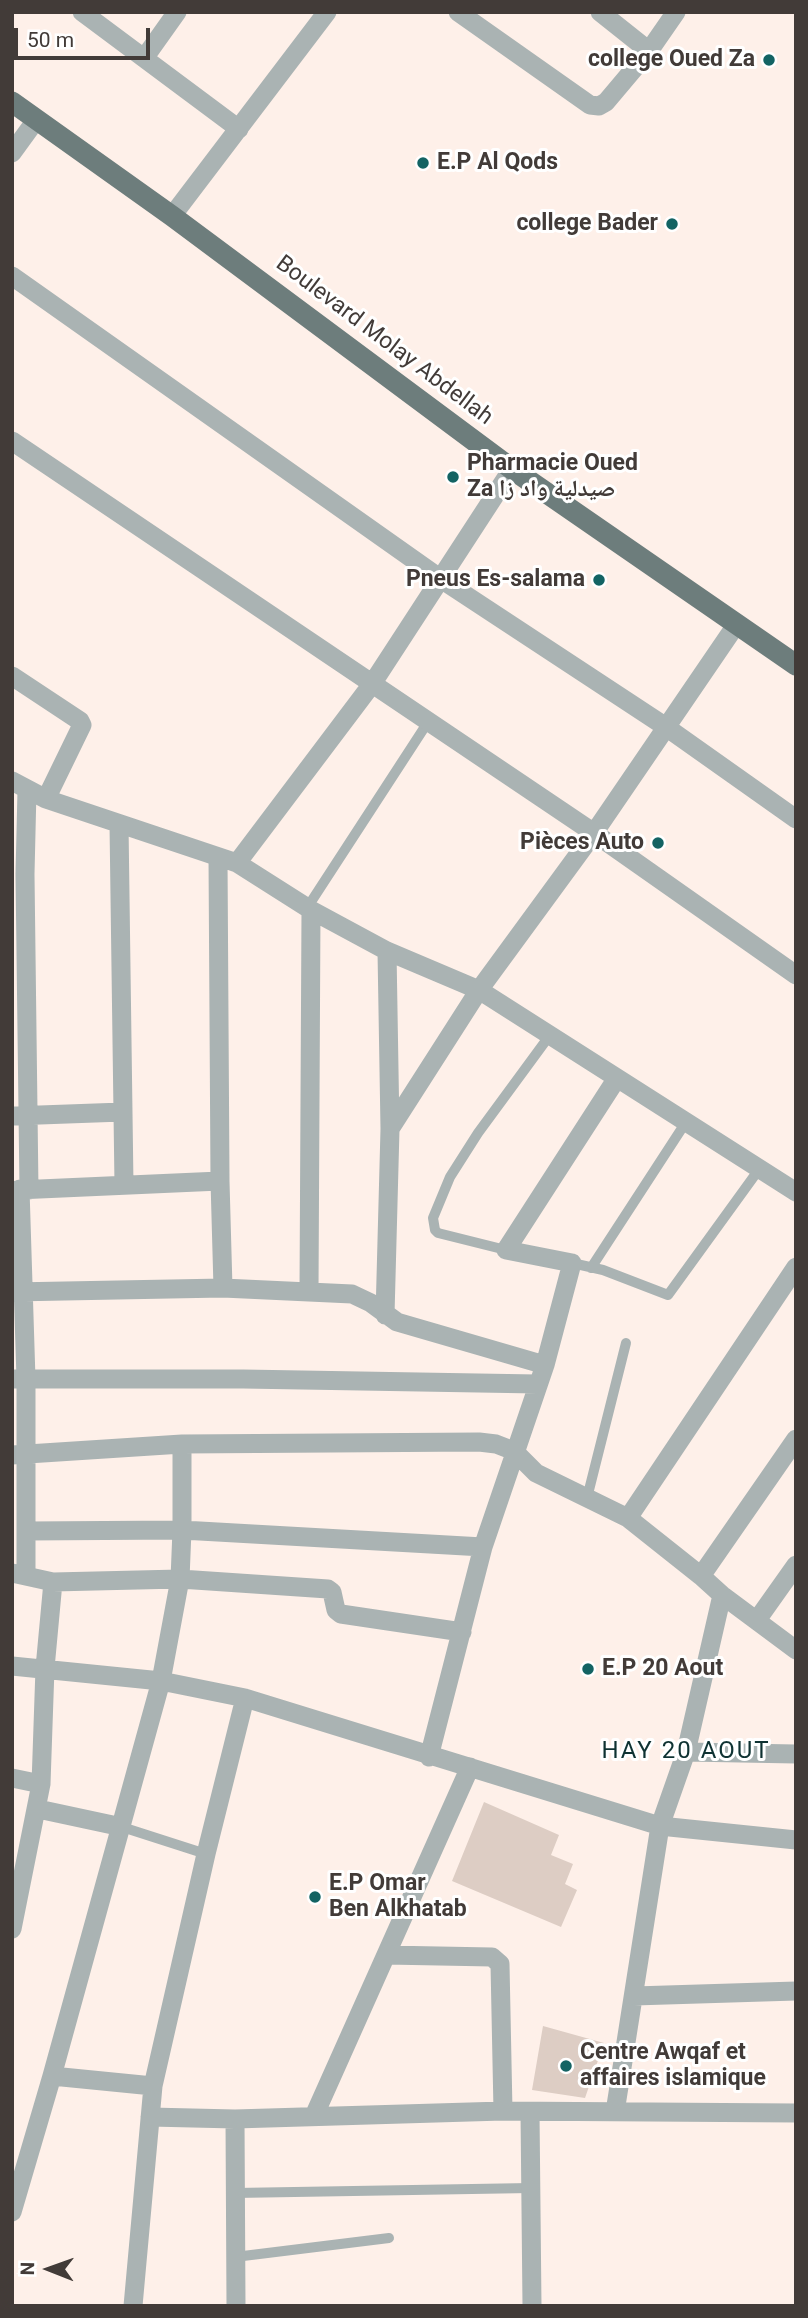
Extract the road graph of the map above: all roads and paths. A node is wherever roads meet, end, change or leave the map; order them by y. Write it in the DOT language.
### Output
graph roads {
  1 [pos="82,12"];
  2 [pos="177,12"];
  3 [pos="327,12"];
  4 [pos="457,12"];
  5 [pos="600,12"];
  6 [pos="676,12"];
  7 [pos="649,51"];
  8 [pos="145,57"];
  9 [pos="12,102"];
  10 [pos="36,120"];
  11 [pos="239,129"];
  12 [pos="12,153"];
  13 [pos="172,216"];
  14 [pos="12,276"];
  15 [pos="12,441"];
  16 [pos="512,470"];
  17 [pos="441,579"];
  18 [pos="736,625"];
  19 [pos="796,664"];
  20 [pos="12,676"];
  21 [pos="372,684"];
  22 [pos="428,722"];
  23 [pos="666,727"];
  24 [pos="17,784"];
  25 [pos="46,799"];
  26 [pos="796,818"];
  27 [pos="119,824"];
  28 [pos="594,833"];
  29 [pos="218,857"];
  30 [pos="237,863"];
  31 [pos="19,874"];
  32 [pos="309,909"];
  33 [pos="387,951"];
  34 [pos="20,963"];
  35 [pos="796,975"];
  36 [pos="479,990"];
  37 [pos="550,1035"];
  38 [pos="20,1044"];
  39 [pos="617,1078"];
  40 [pos="123,1112"];
  41 [pos="20,1116"];
  42 [pos="686,1122"];
  43 [pos="390,1129"];
  44 [pos="760,1168"];
  45 [pos="219,1181"];
  46 [pos="124,1185"];
  47 [pos="21,1190"];
  48 [pos="796,1192"];
  49 [pos="506,1250"];
  50 [pos="582,1265"];
  51 [pos="796,1267"];
  52 [pos="222,1288"];
  53 [pos="18,1292"];
  54 [pos="309,1292"];
  55 [pos="385,1315"];
  56 [pos="626,1343"];
  57 [pos="545,1365"];
  58 [pos="19,1379"];
  59 [pos="537,1384"];
  60 [pos="796,1439"];
  61 [pos="182,1444"];
  62 [pos="514,1451"];
  63 [pos="19,1455"];
  64 [pos="587,1498"];
  65 [pos="628,1518"];
  66 [pos="27,1531"];
  67 [pos="182,1531"];
  68 [pos="483,1547"];
  69 [pos="796,1565"];
  70 [pos="19,1575"];
  71 [pos="701,1576"];
  72 [pos="180,1579"];
  73 [pos="53,1582"];
  74 [pos="722,1595"];
  75 [pos="757,1620"];
  76 [pos="462,1632"];
  77 [pos="796,1650"];
  78 [pos="12,1666"];
  79 [pos="45,1668"];
  80 [pos="161,1681"];
  81 [pos="244,1698"];
  82 [pos="686,1752"];
  83 [pos="796,1754"];
  84 [pos="429,1757"];
  85 [pos="470,1767"];
  86 [pos="12,1778"];
  87 [pos="41,1784"];
  88 [pos="38,1809"];
  89 [pos="660,1826"];
  90 [pos="122,1827"];
  91 [pos="796,1840"];
  92 [pos="206,1854"];
  93 [pos="12,1929"];
  94 [pos="386,1955"];
  95 [pos="796,1991"];
  96 [pos="634,1996"];
  97 [pos="52,2076"];
  98 [pos="153,2086"];
  99 [pos="503,2110"];
  100 [pos="530,2112"];
  101 [pos="615,2112"];
  102 [pos="796,2113"];
  103 [pos="150,2116"];
  104 [pos="314,2116"];
  105 [pos="235,2119"];
  106 [pos="531,2188"];
  107 [pos="235,2193"];
  108 [pos="12,2212"];
  109 [pos="389,2238"];
  110 [pos="235,2257"];
  111 [pos="133,2306"];
  112 [pos="236,2306"];
  113 [pos="532,2306"];
  1 -- 8 [label="street"];
  2 -- 8 [label="street"];
  3 -- 11 [label="street"];
  4 -- 7 [label="street"];
  5 -- 7 [label="street"];
  6 -- 7 [label="street"];
  8 -- 11 [label="street"];
  9 -- 10 [label="main road, Boulevard Molay Abdellah"];
  10 -- 12 [label="street"];
  10 -- 13 [label="main road, Boulevard Molay Abdellah"];
  11 -- 13 [label="street"];
  13 -- 16 [label="main road, Boulevard Molay Abdellah"];
  14 -- 17 [label="street"];
  15 -- 21 [label="street"];
  16 -- 17 [label="street"];
  16 -- 18 [label="main road, Boulevard Molay Abdellah"];
  17 -- 21 [label="street"];
  17 -- 23 [label="street"];
  18 -- 19 [label="main road, Boulevard Molay Abdellah"];
  18 -- 23 [label="street"];
  20 -- 25 [label="street"];
  21 -- 22 [label="street"];
  21 -- 30 [label="street"];
  22 -- 28 [label="street"];
  22 -- 32 [label="lane"];
  23 -- 26 [label="street"];
  23 -- 28 [label="street"];
  24 -- 25 [label="street"];
  24 -- 31 [label="street"];
  25 -- 27 [label="street"];
  27 -- 29 [label="street"];
  27 -- 40 [label="street"];
  28 -- 35 [label="street"];
  28 -- 36 [label="street"];
  29 -- 30 [label="street"];
  29 -- 45 [label="street"];
  30 -- 32 [label="street"];
  31 -- 34 [label="street"];
  32 -- 33 [label="street"];
  32 -- 54 [label="street"];
  33 -- 36 [label="street"];
  33 -- 43 [label="street"];
  34 -- 38 [label="street"];
  36 -- 37 [label="street"];
  36 -- 43 [label="street"];
  37 -- 39 [label="street"];
  37 -- 49 [label="lane"];
  38 -- 41 [label="street"];
  39 -- 42 [label="street"];
  39 -- 49 [label="street"];
  40 -- 41 [label="street"];
  40 -- 46 [label="street"];
  41 -- 47 [label="street"];
  42 -- 44 [label="street"];
  42 -- 50 [label="lane"];
  43 -- 55 [label="street"];
  44 -- 48 [label="street"];
  44 -- 50 [label="lane"];
  45 -- 46 [label="street"];
  45 -- 52 [label="street"];
  46 -- 47 [label="street"];
  47 -- 53 [label="street"];
  49 -- 50 [label="street"];
  50 -- 57 [label="street"];
  51 -- 65 [label="street"];
  52 -- 53 [label="street"];
  52 -- 54 [label="street"];
  53 -- 58 [label="street"];
  54 -- 55 [label="street"];
  55 -- 57 [label="street"];
  56 -- 64 [label="lane"];
  57 -- 59 [label="street"];
  58 -- 59 [label="street"];
  58 -- 63 [label="street"];
  59 -- 62 [label="street"];
  60 -- 71 [label="street"];
  61 -- 62 [label="street"];
  61 -- 63 [label="street"];
  61 -- 67 [label="street"];
  62 -- 64 [label="street"];
  62 -- 68 [label="street"];
  63 -- 66 [label="street"];
  64 -- 65 [label="street"];
  65 -- 71 [label="street"];
  66 -- 67 [label="street"];
  66 -- 70 [label="street"];
  67 -- 68 [label="street"];
  67 -- 72 [label="street"];
  68 -- 76 [label="street"];
  69 -- 75 [label="street"];
  70 -- 73 [label="street"];
  71 -- 74 [label="street"];
  72 -- 73 [label="street"];
  72 -- 76 [label="street"];
  72 -- 80 [label="street"];
  73 -- 79 [label="street"];
  74 -- 75 [label="street"];
  74 -- 82 [label="street"];
  75 -- 77 [label="street"];
  76 -- 84 [label="street"];
  78 -- 79 [label="street"];
  79 -- 80 [label="street"];
  79 -- 87 [label="street"];
  80 -- 81 [label="street"];
  80 -- 90 [label="street"];
  81 -- 84 [label="street"];
  81 -- 92 [label="street"];
  82 -- 83 [label="street"];
  82 -- 89 [label="street"];
  84 -- 85 [label="street"];
  85 -- 89 [label="street"];
  85 -- 94 [label="street"];
  86 -- 87 [label="street"];
  87 -- 88 [label="street"];
  88 -- 90 [label="street"];
  88 -- 93 [label="street"];
  89 -- 91 [label="street"];
  89 -- 96 [label="street"];
  90 -- 92 [label="lane"];
  90 -- 97 [label="street"];
  92 -- 98 [label="street"];
  94 -- 99 [label="street"];
  94 -- 104 [label="street"];
  95 -- 96 [label="street"];
  96 -- 101 [label="street"];
  97 -- 98 [label="street"];
  97 -- 108 [label="street"];
  98 -- 103 [label="street"];
  99 -- 100 [label="street"];
  99 -- 104 [label="street"];
  100 -- 101 [label="street"];
  100 -- 106 [label="street"];
  101 -- 102 [label="street"];
  103 -- 105 [label="street"];
  103 -- 111 [label="street"];
  104 -- 105 [label="street"];
  105 -- 107 [label="street"];
  106 -- 107 [label="lane"];
  106 -- 113 [label="street"];
  107 -- 110 [label="street"];
  109 -- 110 [label="lane"];
  110 -- 112 [label="street"];
}
